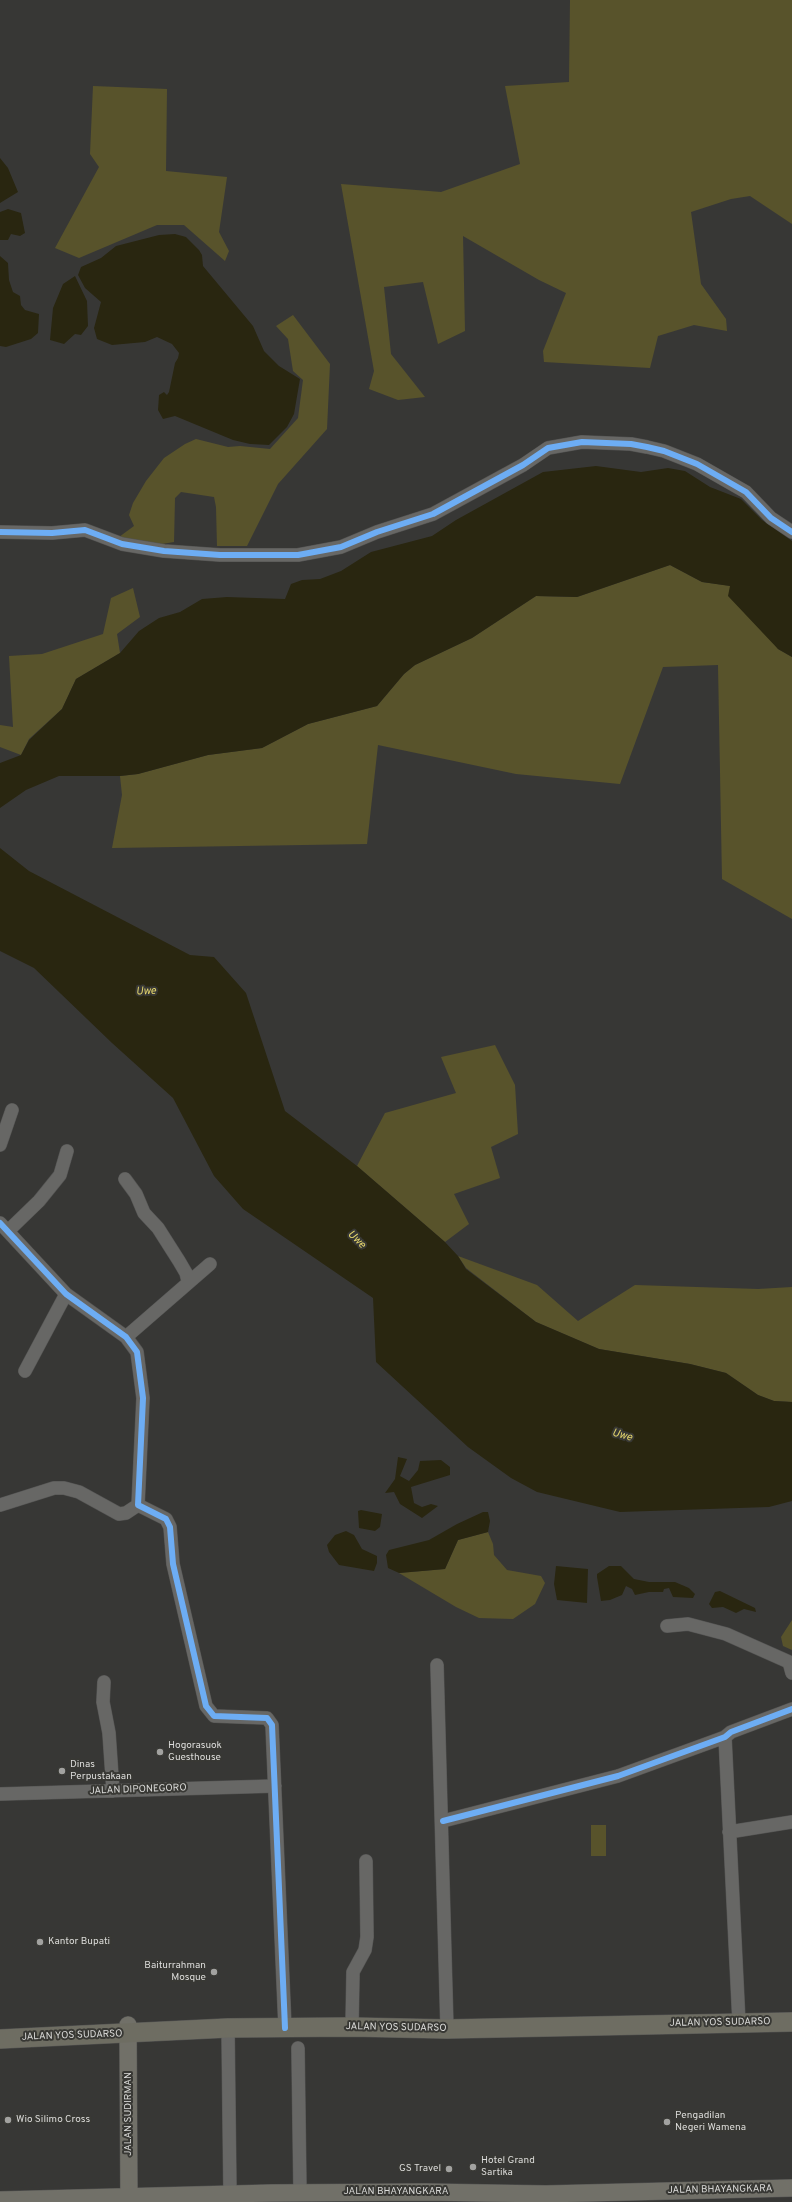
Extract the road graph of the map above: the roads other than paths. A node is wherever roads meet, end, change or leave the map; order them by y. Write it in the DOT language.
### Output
graph roads {
  1 [pos="0,532"];
  2 [pos="792,532"];
  3 [pos="12,1110"];
  4 [pos="0,1145"];
  5 [pos="67,1151"];
  6 [pos="125,1179"];
  7 [pos="4,1227"];
  8 [pos="210,1264"];
  9 [pos="188,1281"];
  10 [pos="66,1294"];
  11 [pos="126,1337"];
  12 [pos="25,1371"];
  13 [pos="0,1505"];
  14 [pos="138,1505"];
  15 [pos="667,1626"];
  16 [pos="438,1665"];
  17 [pos="792,1673"];
  18 [pos="104,1682"];
  19 [pos="792,1709"];
  20 [pos="725,1737"];
  21 [pos="276,1786"];
  22 [pos="114,1790"];
  23 [pos="0,1794"];
  24 [pos="443,1821"];
  25 [pos="792,1822"];
  26 [pos="729,1832"];
  27 [pos="366,1861"];
  28 [pos="792,2010"];
  29 [pos="739,2017"];
  30 [pos="792,2022"];
  31 [pos="352,2023"];
  32 [pos="285,2024"];
  33 [pos="447,2024"];
  34 [pos="0,2028"];
  35 [pos="228,2028"];
  36 [pos="128,2030"];
  37 [pos="0,2039"];
  38 [pos="298,2048"];
  39 [pos="792,2188"];
  40 [pos="300,2193"];
  41 [pos="230,2195"];
  42 [pos="674,2197"];
  43 [pos="272,2198"];
  44 [pos="546,2198"];
  45 [pos="129,2199"];
  46 [pos="0,2200"];
  1 -- 2 [label="street"];
  3 -- 4 [label="street"];
  5 -- 7 [label="street"];
  6 -- 9 [label="street"];
  7 -- 10 [label="street"];
  8 -- 9 [label="street"];
  9 -- 11 [label="street"];
  10 -- 11 [label="street"];
  10 -- 12 [label="street"];
  11 -- 14 [label="street"];
  13 -- 14 [label="street"];
  14 -- 21 [label="street"];
  15 -- 17 [label="street"];
  16 -- 24 [label="street"];
  18 -- 22 [label="street"];
  19 -- 20 [label="street"];
  20 -- 24 [label="street"];
  20 -- 26 [label="street"];
  21 -- 22 [label="street, JALAN DIPONEGORO"];
  21 -- 32 [label="street"];
  22 -- 23 [label="street, JALAN DIPONEGORO"];
  24 -- 33 [label="street"];
  25 -- 26 [label="street"];
  26 -- 29 [label="street"];
  27 -- 31 [label="street"];
  28 -- 29 [label="highway, JALAN YOS SUDARSO"];
  29 -- 30 [label="highway, JALAN YOS SUDARSO"];
  29 -- 33 [label="highway, JALAN YOS SUDARSO"];
  31 -- 32 [label="highway, JALAN YOS SUDARSO"];
  31 -- 33 [label="highway, JALAN YOS SUDARSO"];
  32 -- 35 [label="highway, JALAN YOS SUDARSO"];
  32 -- 36 [label="highway, JALAN YOS SUDARSO"];
  34 -- 36 [label="highway, JALAN YOS SUDARSO"];
  35 -- 36 [label="highway, JALAN YOS SUDARSO"];
  35 -- 41 [label="street"];
  36 -- 37 [label="highway, JALAN YOS SUDARSO"];
  36 -- 45 [label="main road, JALAN SUDIRMAN"];
  38 -- 40 [label="street"];
  39 -- 42 [label="main road, JALAN BHAYANGKARA"];
  40 -- 43 [label="main road, JALAN BHAYANGKARA"];
  40 -- 44 [label="main road, JALAN BHAYANGKARA"];
  41 -- 43 [label="main road, JALAN BHAYANGKARA"];
  41 -- 45 [label="main road, JALAN BHAYANGKARA"];
  42 -- 44 [label="main road, JALAN BHAYANGKARA"];
  45 -- 46 [label="main road, JALAN BHAYANGKARA"];
}
